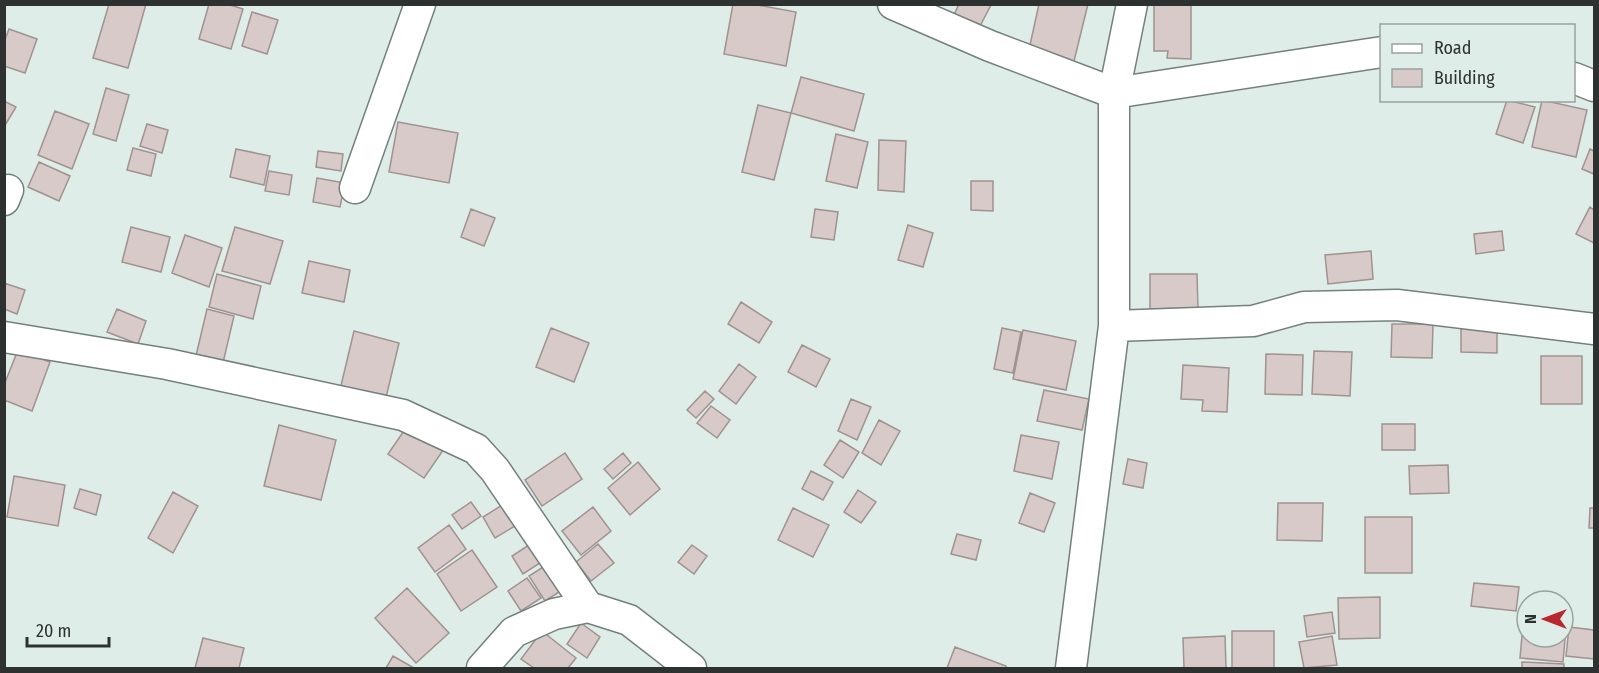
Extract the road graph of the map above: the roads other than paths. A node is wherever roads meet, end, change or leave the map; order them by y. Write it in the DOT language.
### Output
graph roads {
  1 [pos="420,4"];
  2 [pos="893,4"];
  3 [pos="1132,4"];
  4 [pos="1380,52"];
  5 [pos="1575,78"];
  6 [pos="1594,86"];
  7 [pos="1114,93"];
  8 [pos="355,188"];
  9 [pos="1114,326"];
  10 [pos="1594,328"];
  11 [pos="4,336"];
  12 [pos="588,607"];
  13 [pos="482,669"];
  14 [pos="691,669"];
  15 [pos="1071,669"];
  1 -- 8 [label="street"];
  2 -- 7 [label="street"];
  3 -- 7 [label="street"];
  4 -- 7 [label="street"];
  5 -- 6 [label="street"];
  7 -- 9 [label="street"];
  9 -- 10 [label="street"];
  9 -- 15 [label="street"];
  11 -- 12 [label="street"];
  12 -- 13 [label="street"];
  12 -- 14 [label="street"];
}
